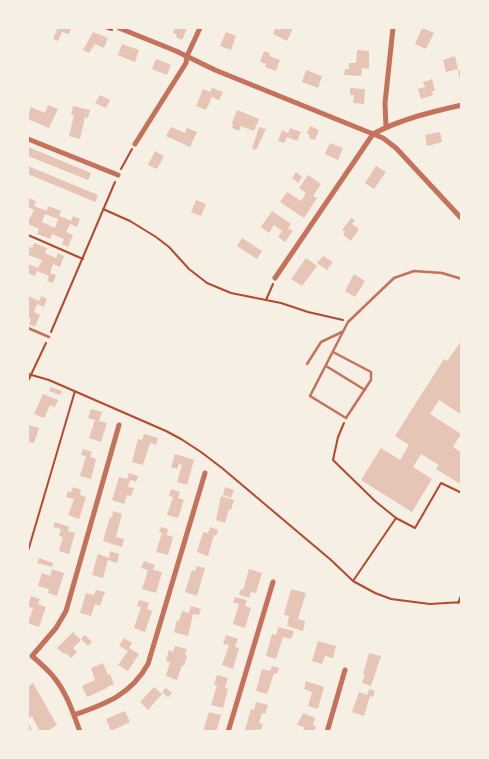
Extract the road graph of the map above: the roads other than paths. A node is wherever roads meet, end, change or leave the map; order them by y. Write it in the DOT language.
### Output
graph roads {
  1 [pos="119,28"];
  2 [pos="200,28"];
  3 [pos="393,28"];
  4 [pos="187,56"];
  5 [pos="462,105"];
  6 [pos="386,127"];
  7 [pos="373,134"];
  8 [pos="28,139"];
  9 [pos="135,144"];
  10 [pos="118,175"];
  11 [pos="462,219"];
  12 [pos="275,278"];
  13 [pos="462,278"];
  14 [pos="28,328"];
  15 [pos="344,331"];
  16 [pos="48,337"];
  17 [pos="333,352"];
  18 [pos="307,364"];
  19 [pos="326,366"];
  20 [pos="365,390"];
  21 [pos="119,425"];
  22 [pos="205,473"];
  23 [pos="273,582"];
  24 [pos="345,670"];
  25 [pos="74,715"];
  26 [pos="80,732"];
  27 [pos="228,732"];
  28 [pos="327,732"];
  1 -- 4 [label="street"];
  2 -- 4 [label="street"];
  3 -- 6 [label="street"];
  4 -- 7 [label="street"];
  4 -- 9 [label="street"];
  5 -- 6 [label="street"];
  6 -- 7 [label="street"];
  7 -- 11 [label="street"];
  7 -- 12 [label="street"];
  8 -- 10 [label="street"];
  13 -- 15 [label="lane"];
  14 -- 16 [label="lane"];
  15 -- 17 [label="lane"];
  15 -- 18 [label="lane"];
  17 -- 19 [label="lane"];
  17 -- 20 [label="lane"];
  19 -- 20 [label="lane"];
  19 -- 20 [label="lane"];
  21 -- 25 [label="street"];
  22 -- 25 [label="street"];
  23 -- 27 [label="street"];
  24 -- 28 [label="street"];
  25 -- 26 [label="street"];
}
